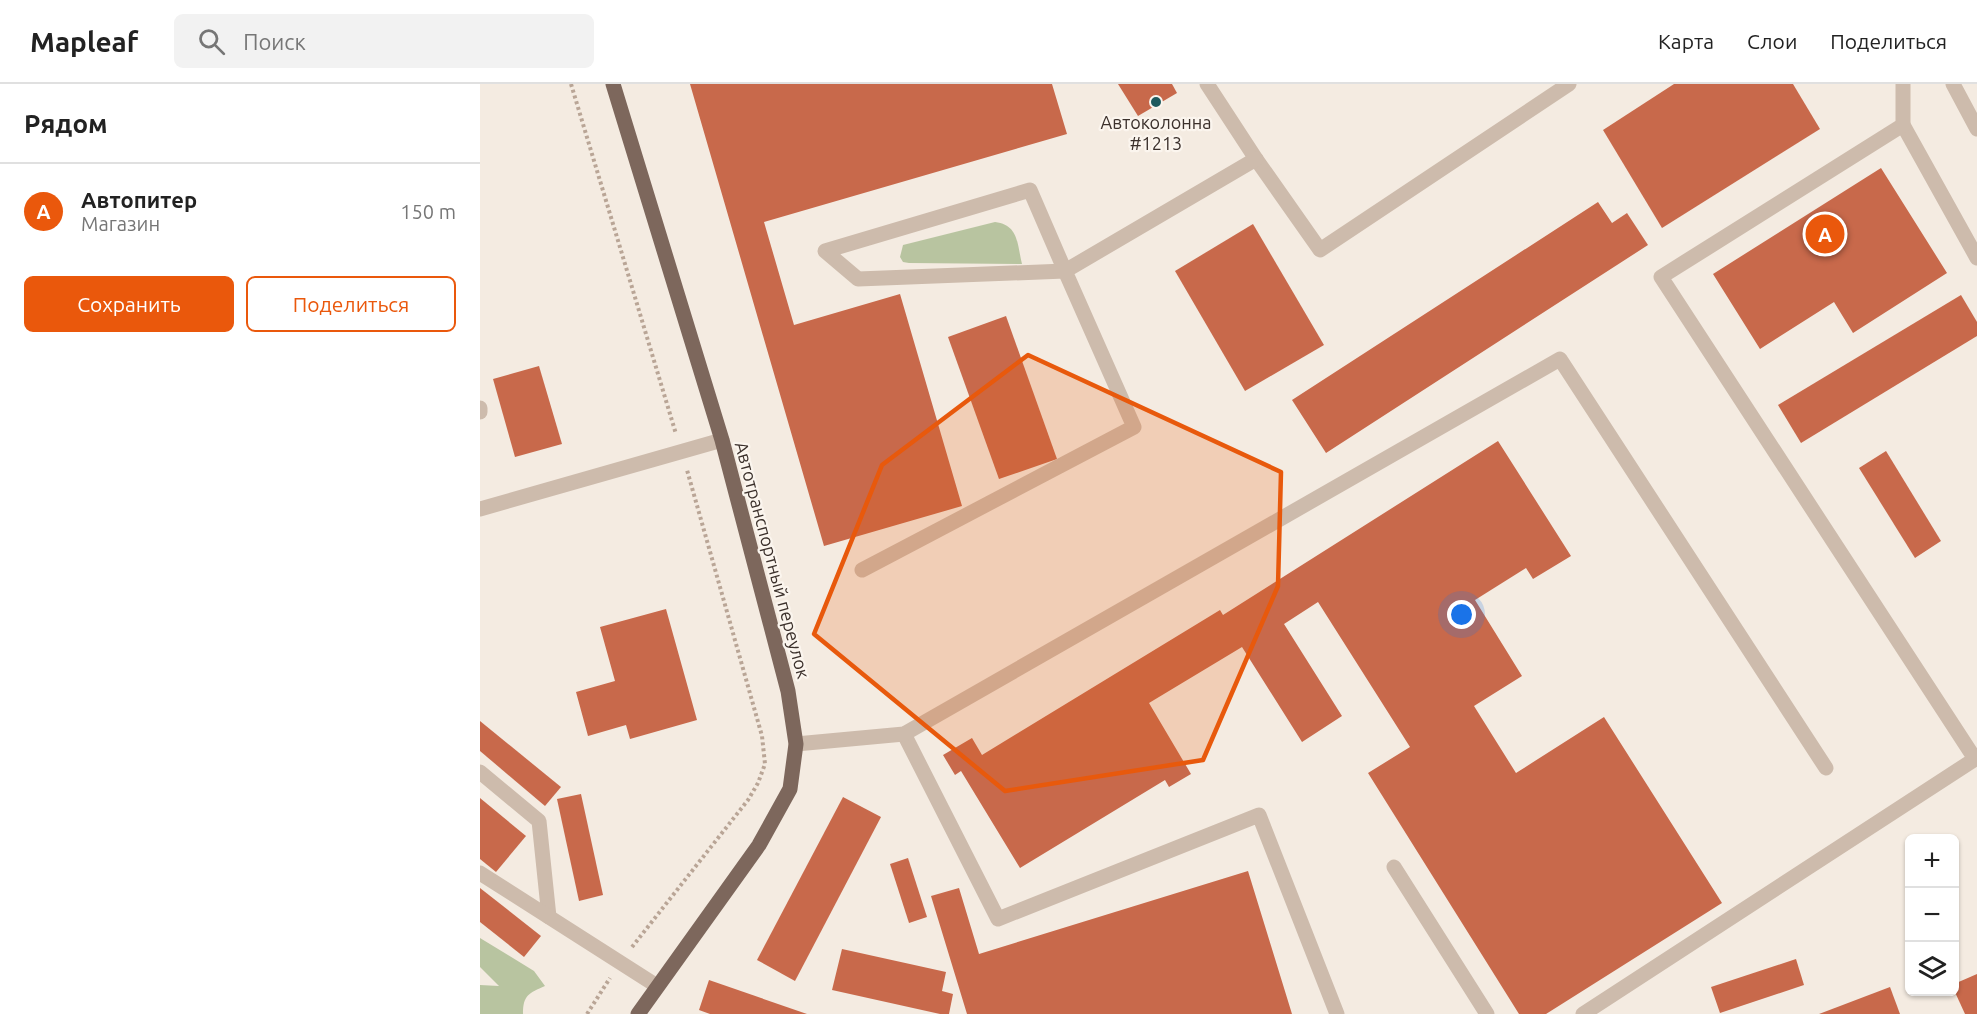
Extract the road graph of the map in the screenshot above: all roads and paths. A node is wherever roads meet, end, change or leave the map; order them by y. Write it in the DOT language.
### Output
graph roads {
  1 [pos="571,84"];
  2 [pos="613,84"];
  3 [pos="1207,84"];
  4 [pos="1569,84"];
  5 [pos="1903,84"];
  6 [pos="1953,84"];
  7 [pos="1903,125"];
  8 [pos="1977,129"];
  9 [pos="1256,159"];
  10 [pos="1977,258"];
  11 [pos="1065,271"];
  12 [pos="480,408"];
  13 [pos="480,412"];
  14 [pos="722,440"];
  15 [pos="682,451"];
  16 [pos="480,508"];
  17 [pos="862,570"];
  18 [pos="904,734"];
  19 [pos="796,744"];
  20 [pos="1976,759"];
  21 [pos="1826,768"];
  22 [pos="480,772"];
  23 [pos="1394,867"];
  24 [pos="480,873"];
  25 [pos="549,917"];
  26 [pos="621,962"];
  27 [pos="657,986"];
  28 [pos="587,1014"];
  29 [pos="638,1014"];
  30 [pos="1337,1014"];
  31 [pos="1487,1014"];
  32 [pos="1583,1014"];
  1 -- 15 [label="path"];
  2 -- 14 [label="main road, Автотранспортный переулок"];
  3 -- 9 [label="lane"];
  4 -- 9 [label="lane"];
  5 -- 7 [label="lane"];
  6 -- 8 [label="lane"];
  7 -- 10 [label="lane"];
  7 -- 20 [label="lane"];
  9 -- 11 [label="lane"];
  11 -- 11 [label="lane"];
  11 -- 17 [label="lane"];
  12 -- 13 [label="lane"];
  14 -- 15 [label="lane"];
  14 -- 19 [label="main road, Автотранспортный переулок"];
  15 -- 16 [label="lane"];
  15 -- 26 [label="path"];
  18 -- 19 [label="lane"];
  18 -- 21 [label="lane"];
  18 -- 30 [label="lane"];
  19 -- 27 [label="main road, Автотранспортный переулок"];
  20 -- 32 [label="lane"];
  22 -- 25 [label="lane"];
  23 -- 31 [label="lane"];
  24 -- 25 [label="lane"];
  25 -- 26 [label="lane"];
  26 -- 27 [label="lane"];
  26 -- 28 [label="path"];
  27 -- 29 [label="main road, Автотранспортный переулок"];
}
